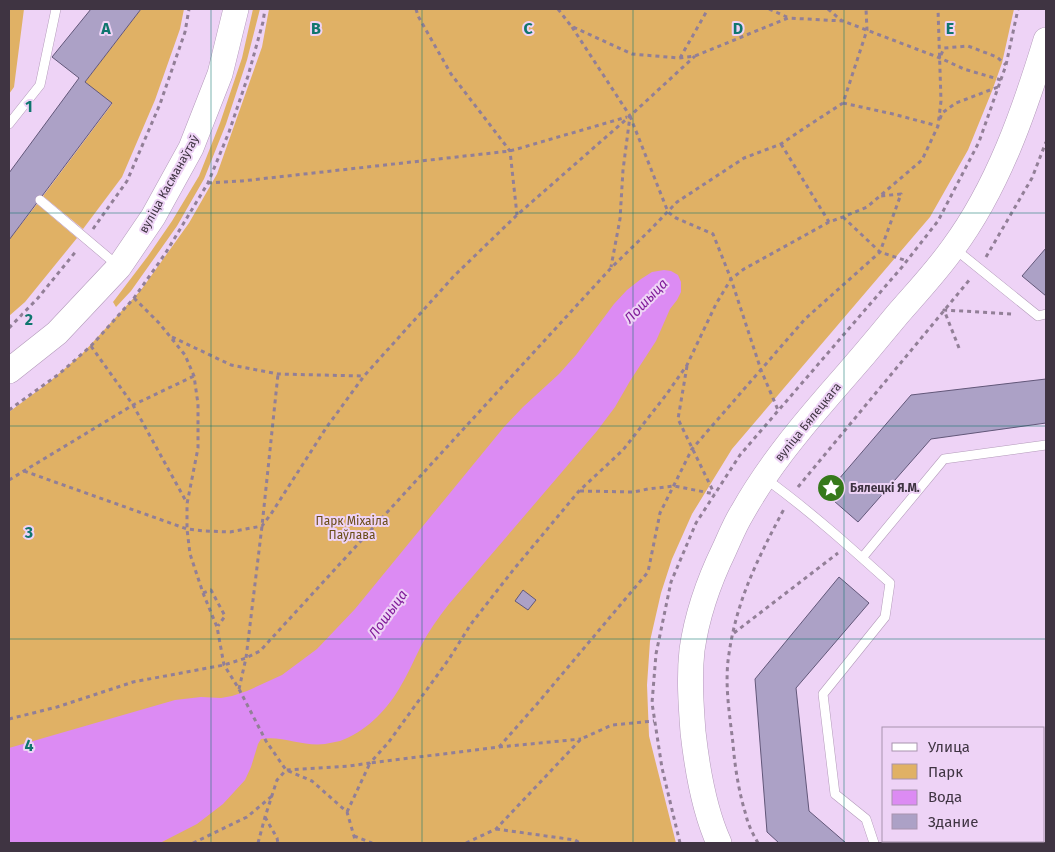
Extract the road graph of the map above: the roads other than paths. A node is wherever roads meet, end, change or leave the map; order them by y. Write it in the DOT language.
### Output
graph roads {
  1 [pos="56,9"];
  2 [pos="236,9"];
  3 [pos="1046,40"];
  4 [pos="9,124"];
  5 [pos="40,200"];
  6 [pos="954,248"];
  7 [pos="119,266"];
  8 [pos="1042,315"];
  9 [pos="9,371"];
  10 [pos="1046,445"];
  11 [pos="764,477"];
  12 [pos="862,558"];
  13 [pos="719,843"];
  14 [pos="874,843"];
  1 -- 4 [label="lane"];
  2 -- 7 [label="street, вуліца Касманаўтаў"];
  3 -- 6 [label="street, вуліца Бялецкага"];
  5 -- 7 [label="lane"];
  6 -- 8 [label="lane"];
  6 -- 11 [label="street, вуліца Бялецкага"];
  7 -- 9 [label="street, вуліца Касманаўтаў"];
  10 -- 12 [label="lane"];
  11 -- 12 [label="lane"];
  11 -- 13 [label="street, вуліца Бялецкага"];
  12 -- 14 [label="lane"];
}
